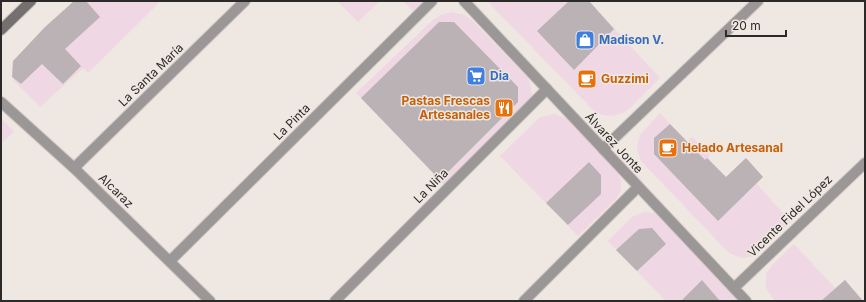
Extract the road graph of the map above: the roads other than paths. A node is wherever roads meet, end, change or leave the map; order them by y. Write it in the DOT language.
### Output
graph roads {
  1 [pos="31,1"];
  2 [pos="246,1"];
  3 [pos="432,1"];
  4 [pos="464,1"];
  5 [pos="758,1"];
  6 [pos="1,30"];
  7 [pos="547,89"];
  8 [pos="1,102"];
  9 [pos="603,149"];
  10 [pos="865,163"];
  11 [pos="74,168"];
  12 [pos="638,187"];
  13 [pos="170,261"];
  14 [pos="734,288"];
  15 [pos="210,301"];
  16 [pos="334,301"];
  17 [pos="524,301"];
  18 [pos="746,301"];
  1 -- 6 [label="main road"];
  2 -- 11 [label="street, La Santa María"];
  3 -- 13 [label="street, La Pinta"];
  4 -- 7 [label="street, Álvarez Jonte"];
  5 -- 9 [label="street"];
  7 -- 9 [label="street, Álvarez Jonte"];
  7 -- 16 [label="street, La Niña"];
  8 -- 11 [label="street, Alcaraz"];
  9 -- 12 [label="street, Álvarez Jonte"];
  10 -- 14 [label="street, Vicente Fidel López"];
  11 -- 13 [label="street, Alcaraz"];
  12 -- 14 [label="street, Álvarez Jonte"];
  12 -- 17 [label="street"];
  13 -- 15 [label="street, Alcaraz"];
  14 -- 18 [label="street, Álvarez Jonte"];
}
